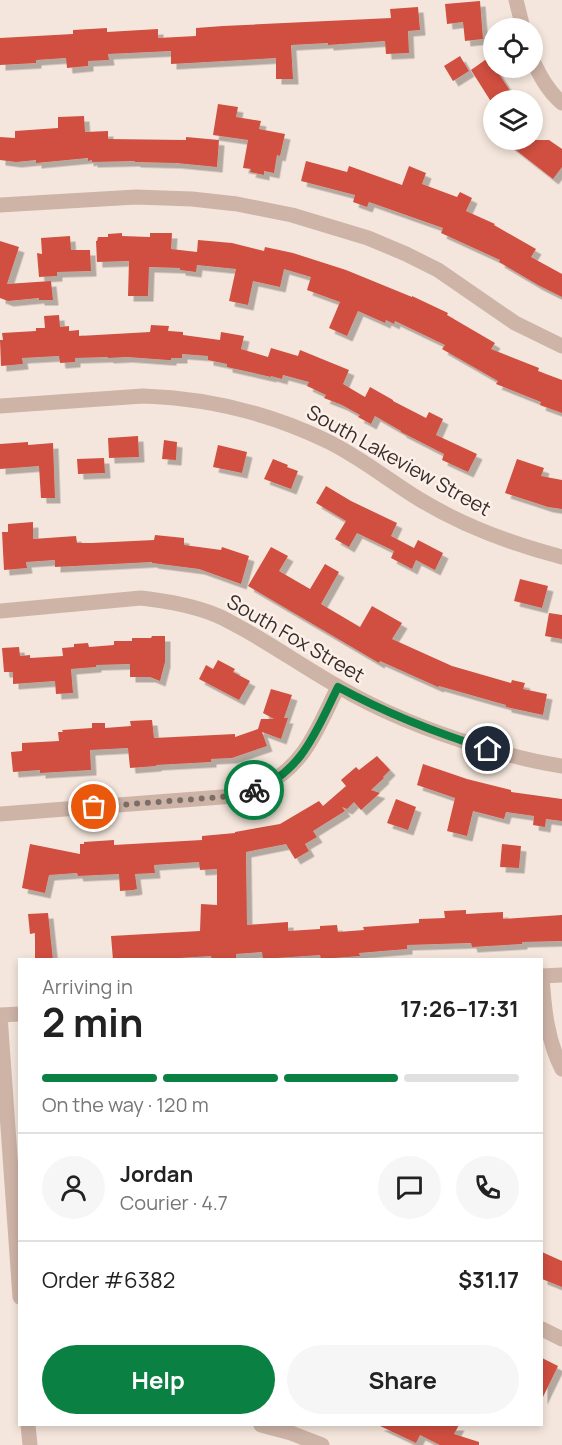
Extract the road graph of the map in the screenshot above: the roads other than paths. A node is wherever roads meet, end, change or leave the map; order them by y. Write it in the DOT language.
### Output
graph roads {
  1 [pos="516,0"];
  2 [pos="520,18"];
  3 [pos="541,78"];
  4 [pos="562,103"];
  5 [pos="0,205"];
  6 [pos="562,346"];
  7 [pos="0,406"];
  8 [pos="562,557"];
  9 [pos="0,611"];
  10 [pos="338,687"];
  11 [pos="562,766"];
  12 [pos="0,814"];
  13 [pos="562,975"];
  14 [pos="543,976"];
  15 [pos="543,994"];
  16 [pos="18,1014"];
  17 [pos="0,1015"];
  18 [pos="562,1069"];
  19 [pos="17,1220"];
  20 [pos="18,1246"];
  21 [pos="543,1330"];
  22 [pos="562,1339"];
  23 [pos="28,1426"];
  24 [pos="265,1426"];
  25 [pos="30,1445"];
  26 [pos="322,1445"];
  1 -- 2 [label="street"];
  3 -- 4 [label="street"];
  5 -- 6 [label="street"];
  7 -- 8 [label="street, South Lakeview Street"];
  9 -- 10 [label="street, South Fox Street"];
  10 -- 11 [label="street, South Fox Street"];
  10 -- 12 [label="street"];
  13 -- 14 [label="street"];
  15 -- 18 [label="street"];
  16 -- 17 [label="street"];
  17 -- 19 [label="street"];
  19 -- 20 [label="street"];
  21 -- 22 [label="street"];
  23 -- 25 [label="street"];
  24 -- 26 [label="street"];
}
